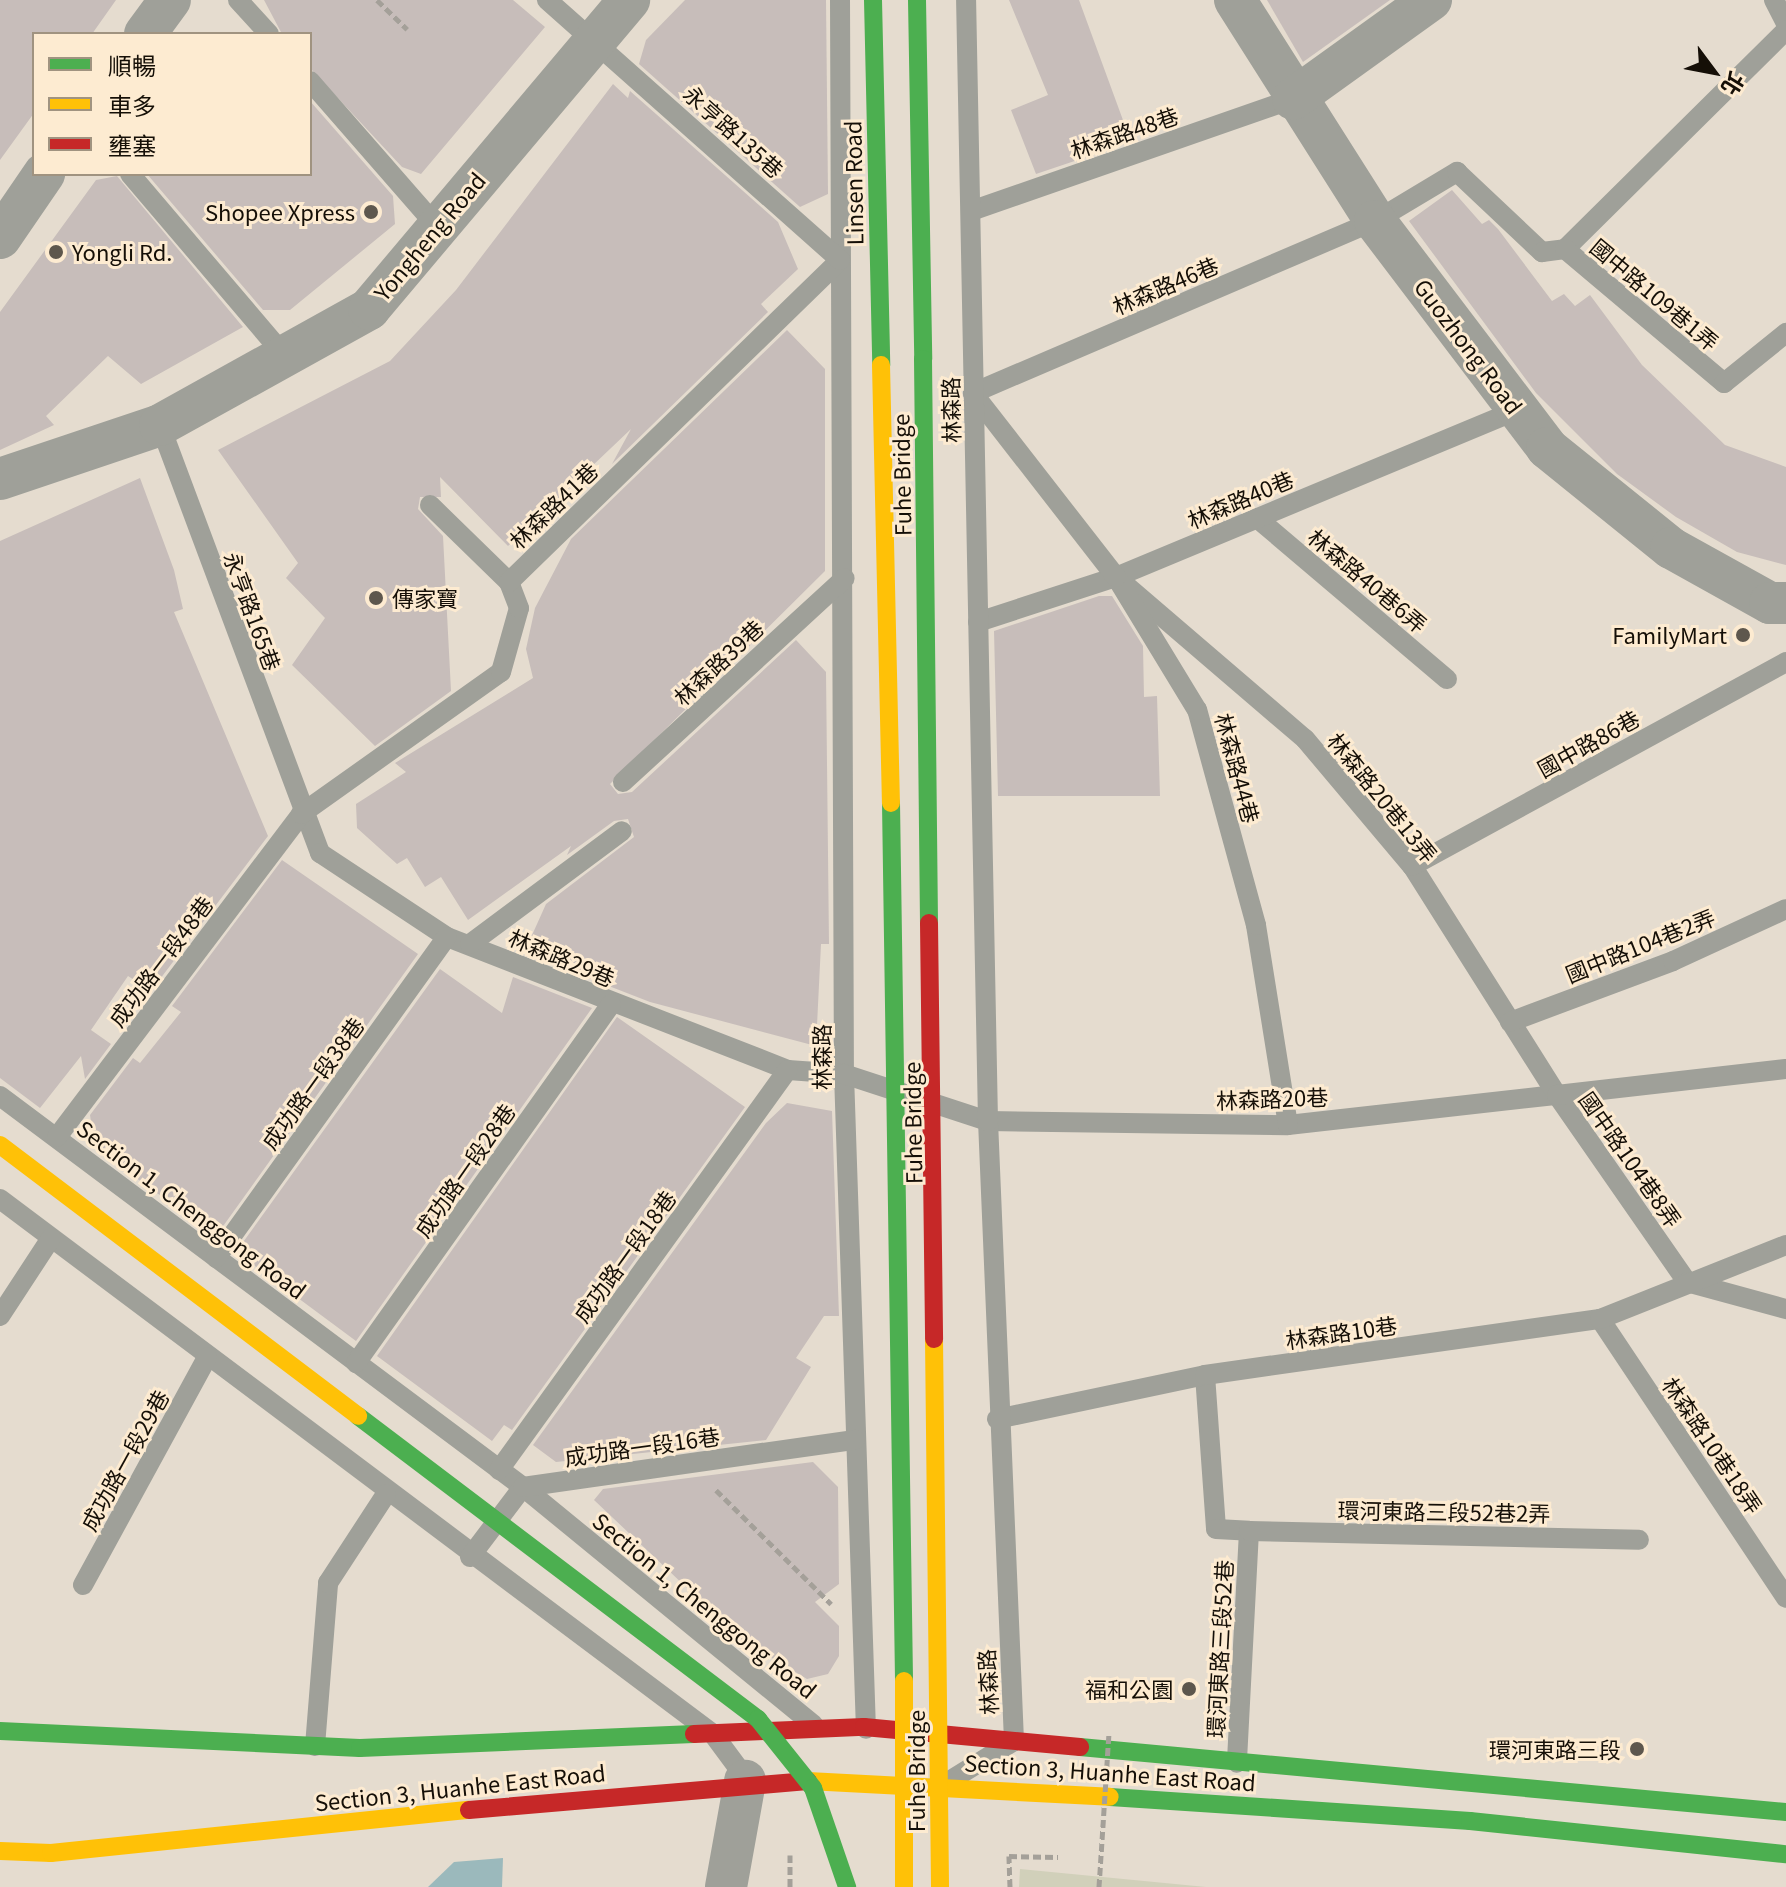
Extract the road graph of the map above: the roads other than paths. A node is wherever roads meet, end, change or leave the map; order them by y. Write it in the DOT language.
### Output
graph roads {
  1 [pos="170,0"];
  2 [pos="238,0"];
  3 [pos="547,0"];
  4 [pos="629,0"];
  5 [pos="840,0"];
  6 [pos="873,0"];
  7 [pos="917,0"];
  8 [pos="966,0"];
  9 [pos="1235,0"];
  10 [pos="1431,0"];
  11 [pos="1774,0"];
  12 [pos="1786,27"];
  13 [pos="146,32"];
  14 [pos="267,32"];
  15 [pos="596,38"];
  16 [pos="312,83"];
  17 [pos="1293,99"];
  18 [pos="43,176"];
  19 [pos="132,176"];
  20 [pos="971,211"];
  21 [pos="1375,221"];
  22 [pos="439,229"];
  23 [pos="0,238"];
  24 [pos="1565,249"];
  25 [pos="840,260"];
  26 [pos="1786,333"];
  27 [pos="285,356"];
  28 [pos="881,365"];
  29 [pos="973,393"];
  30 [pos="1517,410"];
  31 [pos="160,425"];
  32 [pos="0,479"];
  33 [pos="430,505"];
  34 [pos="1257,518"];
  35 [pos="1116,577"];
  36 [pos="845,578"];
  37 [pos="509,582"];
  38 [pos="1786,603"];
  39 [pos="978,622"];
  40 [pos="1786,662"];
  41 [pos="1447,679"];
  42 [pos="623,782"];
  43 [pos="301,814"];
  44 [pos="622,831"];
  45 [pos="1412,866"];
  46 [pos="1786,909"];
  47 [pos="447,937"];
  48 [pos="470,944"];
  49 [pos="611,1004"];
  50 [pos="1510,1022"];
  51 [pos="1786,1069"];
  52 [pos="788,1070"];
  53 [pos="844,1074"];
  54 [pos="1557,1095"];
  55 [pos="0,1096"];
  56 [pos="988,1121"];
  57 [pos="1288,1125"];
  58 [pos="57,1137"];
  59 [pos="0,1145"];
  60 [pos="0,1199"];
  61 [pos="51,1238"];
  62 [pos="1786,1245"];
  63 [pos="216,1258"];
  64 [pos="1687,1282"];
  65 [pos="1786,1309"];
  66 [pos="0,1316"];
  67 [pos="1600,1319"];
  68 [pos="207,1358"];
  69 [pos="356,1363"];
  70 [pos="1205,1375"];
  71 [pos="997,1419"];
  72 [pos="855,1440"];
  73 [pos="499,1470"];
  74 [pos="523,1487"];
  75 [pos="386,1494"];
  76 [pos="1249,1531"];
  77 [pos="1639,1540"];
  78 [pos="470,1557"];
  79 [pos="83,1585"];
  80 [pos="1786,1598"];
  81 [pos="864,1727"];
  82 [pos="819,1729"];
  83 [pos="0,1731"];
  84 [pos="713,1734"];
  85 [pos="1014,1741"];
  86 [pos="315,1746"];
  87 [pos="1237,1763"];
  88 [pos="745,1781"];
  89 [pos="943,1785"];
  90 [pos="1786,1812"];
  91 [pos="1692,1845"];
  92 [pos="0,1851"];
  93 [pos="1786,1854"];
  94 [pos="1786,1868"];
  95 [pos="726,1887"];
  96 [pos="847,1887"];
  97 [pos="904,1887"];
  98 [pos="940,1887"];
  1 -- 13 [label="street"];
  2 -- 14 [label="lane"];
  3 -- 15 [label="lane, 永亨路135巷"];
  4 -- 15 [label="street, Yongheng Road"];
  5 -- 25 [label="lane, 林森路"];
  6 -- 28 [label="street, Linsen Road"];
  7 -- 98 [label="street, Fuhe Bridge, bridge"];
  8 -- 20 [label="lane, 林森路"];
  9 -- 17 [label="street, Guozhong Road"];
  10 -- 17 [label="street"];
  11 -- 12 [label="lane"];
  12 -- 24 [label="lane"];
  15 -- 22 [label="street, Yongheng Road"];
  15 -- 25 [label="lane, 永亨路135巷"];
  16 -- 22 [label="lane"];
  17 -- 20 [label="lane, 林森路48巷"];
  17 -- 21 [label="street, Guozhong Road"];
  18 -- 23 [label="street"];
  19 -- 27 [label="lane"];
  20 -- 29 [label="lane, 林森路"];
  21 -- 24 [label="lane, 國中路109巷1弄"];
  21 -- 29 [label="lane, 林森路46巷"];
  21 -- 30 [label="street, Guozhong Road"];
  22 -- 27 [label="street, Yongheng Road"];
  24 -- 26 [label="lane, 國中路109巷1弄"];
  25 -- 36 [label="lane, 林森路"];
  25 -- 37 [label="lane, 林森路41巷"];
  27 -- 31 [label="street, Yongheng Road"];
  28 -- 97 [label="street, Fuhe Bridge, bridge"];
  29 -- 35 [label="lane, 林森路44巷"];
  29 -- 39 [label="lane, 林森路"];
  30 -- 34 [label="lane, 林森路40巷"];
  30 -- 38 [label="street, Guozhong Road"];
  31 -- 32 [label="street, Yongheng Road"];
  31 -- 43 [label="lane, 永亨路165巷"];
  33 -- 37 [label="lane"];
  34 -- 35 [label="lane, 林森路40巷"];
  34 -- 41 [label="lane, 林森路40巷6弄"];
  35 -- 39 [label="lane, 林森路40巷"];
  35 -- 45 [label="lane, 林森路20巷13弄"];
  35 -- 57 [label="lane, 林森路44巷"];
  36 -- 42 [label="lane, 林森路39巷"];
  36 -- 53 [label="lane, 林森路"];
  37 -- 43 [label="lane, 林森路41巷"];
  39 -- 56 [label="lane, 林森路"];
  40 -- 45 [label="lane, 國中路86巷"];
  43 -- 47 [label="lane, 林森路29巷"];
  43 -- 58 [label="lane, 成功路一段48巷"];
  44 -- 48 [label="lane"];
  45 -- 50 [label="lane, 林森路20巷13弄"];
  46 -- 50 [label="lane, 國中路104巷2弄"];
  47 -- 48 [label="lane, 林森路29巷"];
  47 -- 63 [label="lane, 成功路一段38巷"];
  48 -- 49 [label="lane, 林森路29巷"];
  49 -- 52 [label="lane, 林森路29巷"];
  49 -- 69 [label="lane, 成功路一段28巷"];
  50 -- 54 [label="lane, 林森路20巷13弄"];
  51 -- 54 [label="lane, 國中路104巷8弄"];
  52 -- 53 [label="lane, 林森路29巷"];
  52 -- 73 [label="lane, 成功路一段18巷"];
  53 -- 56 [label="lane, 林森路20巷"];
  53 -- 72 [label="lane, 林森路"];
  54 -- 57 [label="lane, 林森路20巷"];
  54 -- 64 [label="lane, 國中路104巷8弄"];
  55 -- 58 [label="lane, Section 1, Chenggong Road"];
  56 -- 57 [label="lane, 林森路20巷"];
  56 -- 71 [label="lane, 林森路"];
  58 -- 63 [label="lane, Section 1, Chenggong Road"];
  59 -- 96 [label="street, bridge"];
  60 -- 61 [label="lane"];
  61 -- 66 [label="lane"];
  61 -- 68 [label="lane"];
  62 -- 64 [label="lane, 林森路10巷"];
  63 -- 69 [label="lane, Section 1, Chenggong Road"];
  64 -- 65 [label="lane"];
  64 -- 67 [label="lane, 林森路10巷"];
  67 -- 70 [label="lane, 林森路10巷"];
  67 -- 80 [label="lane, 林森路10巷18弄"];
  68 -- 75 [label="lane"];
  68 -- 79 [label="lane, 成功路一段29巷"];
  69 -- 73 [label="lane, Section 1, Chenggong Road"];
  70 -- 71 [label="lane, 林森路10巷"];
  70 -- 76 [label="lane, 環河東路三段52巷"];
  71 -- 85 [label="lane, 林森路"];
  72 -- 74 [label="lane, 成功路一段16巷"];
  72 -- 81 [label="lane, 林森路"];
  73 -- 74 [label="lane, Section 1, Chenggong Road"];
  74 -- 78 [label="lane"];
  74 -- 82 [label="lane, Section 1, Chenggong Road"];
  75 -- 78 [label="lane"];
  75 -- 86 [label="lane"];
  76 -- 77 [label="lane, 環河東路三段52巷2弄"];
  76 -- 87 [label="lane, 環河東路三段52巷"];
  78 -- 84 [label="lane"];
  81 -- 82 [label="street, Section 3, Huanhe East Road"];
  81 -- 85 [label="street, Section 3, Huanhe East Road"];
  81 -- 89 [label="lane"];
  82 -- 84 [label="street, Section 3, Huanhe East Road"];
  82 -- 88 [label="lane, Section 1, Chenggong Road"];
  83 -- 86 [label="street, Section 3, Huanhe East Road"];
  84 -- 86 [label="street, Section 3, Huanhe East Road"];
  84 -- 88 [label="lane"];
  85 -- 87 [label="street, Section 3, Huanhe East Road"];
  85 -- 89 [label="lane, 林森路"];
  87 -- 90 [label="street, Section 3, Huanhe East Road"];
  88 -- 89 [label="street, Section 3, Huanhe East Road"];
  88 -- 92 [label="street, Section 3, Huanhe East Road"];
  88 -- 95 [label="street"];
  89 -- 91 [label="street, Section 3, Huanhe East Road"];
  91 -- 93 [label="street, Section 3, Huanhe East Road"];
  91 -- 94 [label="street"];
}
